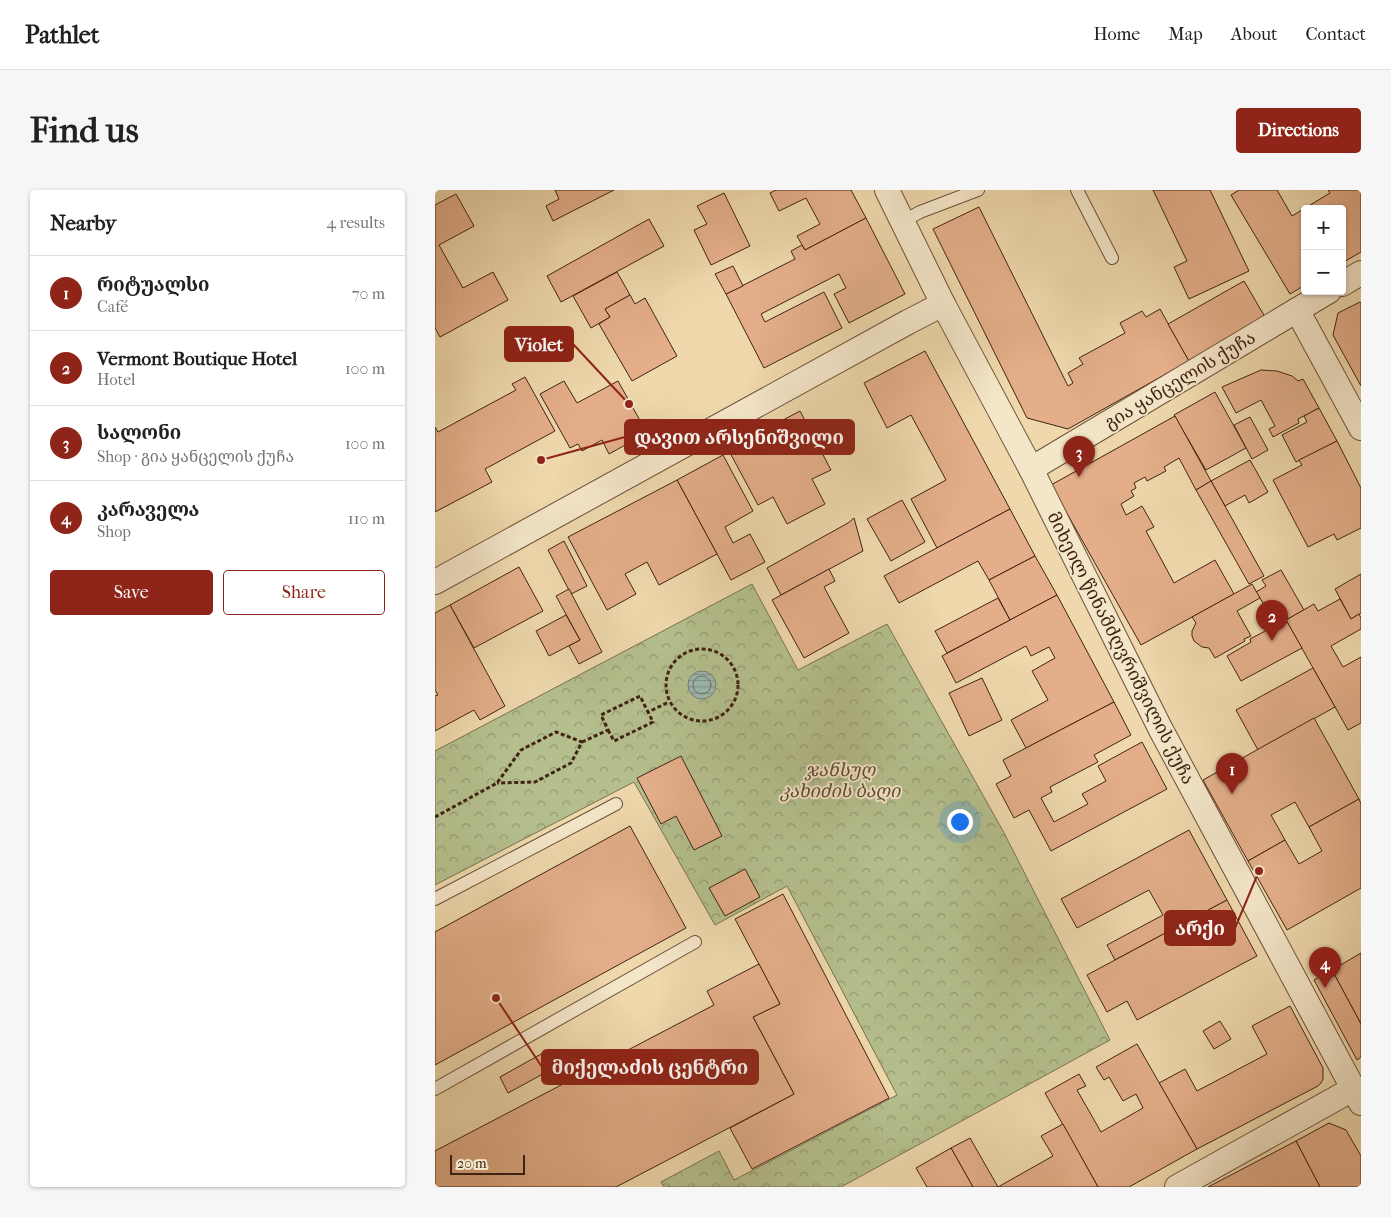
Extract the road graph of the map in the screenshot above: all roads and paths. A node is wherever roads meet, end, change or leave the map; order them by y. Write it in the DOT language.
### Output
graph roads {
  1 [pos="887,190"];
  2 [pos="978,190"];
  3 [pos="1077,190"];
  4 [pos="902,222"];
  5 [pos="1113,258"];
  6 [pos="1361,273"];
  7 [pos="1346,282"];
  8 [pos="1322,295"];
  9 [pos="943,304"];
  10 [pos="1297,310"];
  11 [pos="1361,428"];
  12 [pos="1031,469"];
  13 [pos="435,582"];
  14 [pos="669,702"];
  15 [pos="648,712"];
  16 [pos="608,730"];
  17 [pos="582,742"];
  18 [pos="497,783"];
  19 [pos="616,804"];
  20 [pos="435,817"];
  21 [pos="435,900"];
  22 [pos="695,942"];
  23 [pos="1356,1086"];
  24 [pos="435,1089"];
  25 [pos="1177,1187"];
  1 -- 4 [label="street, მიხეილ წინამძღვრიშვილის ქუჩა"];
  2 -- 4 [label="lane"];
  3 -- 5 [label="lane"];
  4 -- 9 [label="street, მიხეილ წინამძღვრიშვილის ქუჩა"];
  6 -- 7 [label="street"];
  8 -- 10 [label="street, გია ყანცელის ქუჩა"];
  9 -- 12 [label="street, მიხეილ წინამძღვრიშვილის ქუჩა"];
  9 -- 13 [label="street"];
  10 -- 11 [label="street"];
  10 -- 12 [label="street, გია ყანცელის ქუჩა"];
  12 -- 23 [label="street, მიხეილ წინამძღვრიშვილის ქუჩა"];
  14 -- 14 [label="path"];
  14 -- 15 [label="path"];
  15 -- 16 [label="path"];
  15 -- 16 [label="path"];
  16 -- 17 [label="path"];
  17 -- 18 [label="path"];
  17 -- 18 [label="path"];
  18 -- 20 [label="path"];
  19 -- 21 [label="lane"];
  22 -- 24 [label="lane"];
  23 -- 25 [label="street"];
}
